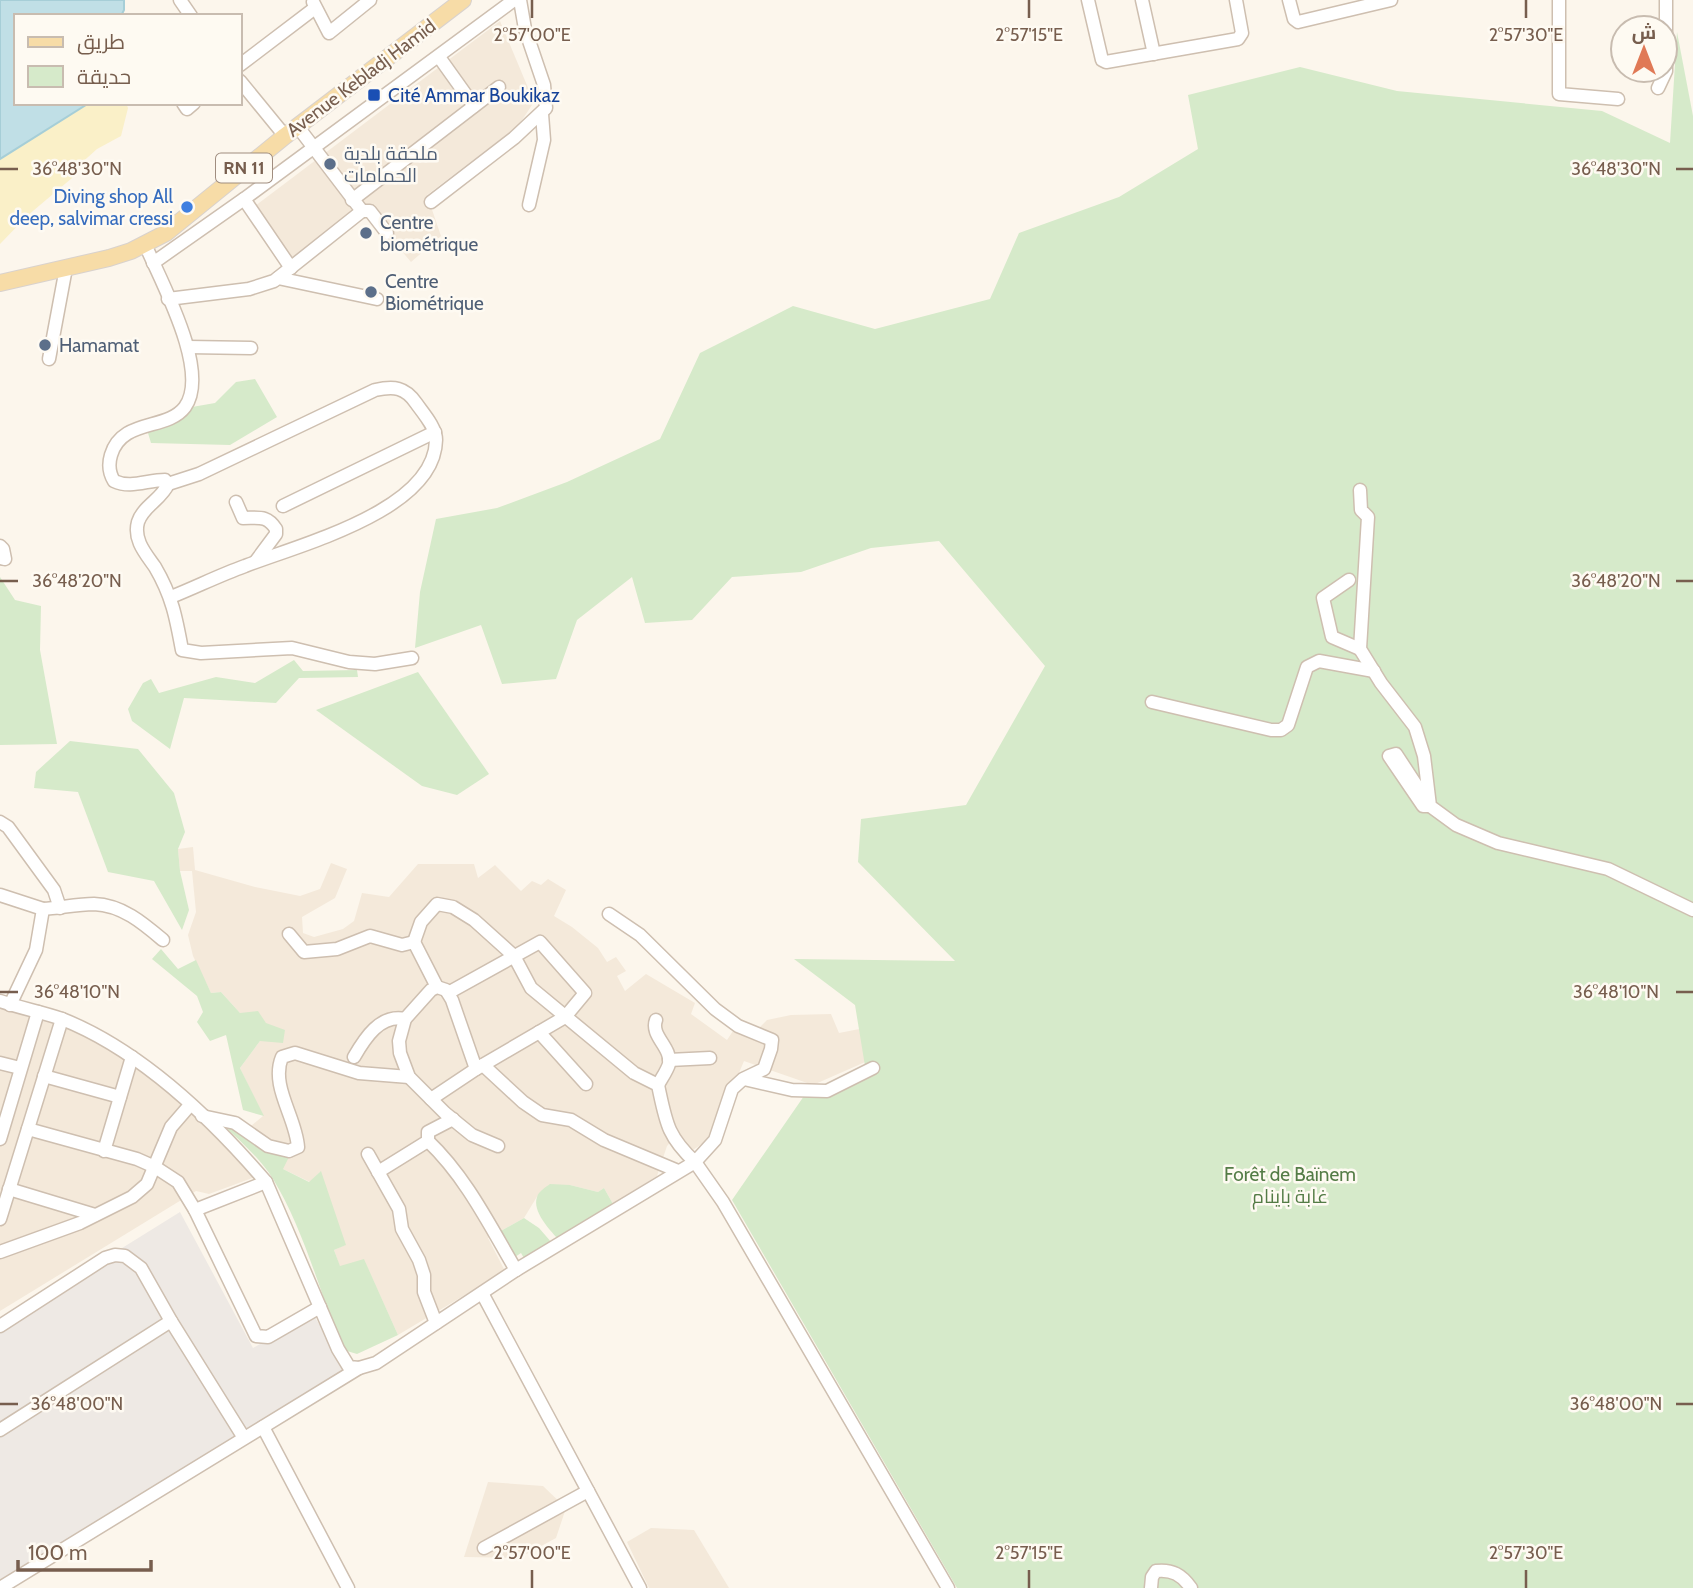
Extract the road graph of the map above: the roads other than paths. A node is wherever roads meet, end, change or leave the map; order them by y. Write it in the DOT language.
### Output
graph roads {
  1 [pos="370,0"];
  2 [pos="463,0"];
  3 [pos="514,0"];
  4 [pos="520,0"];
  5 [pos="1088,0"];
  6 [pos="1236,0"];
  7 [pos="1289,0"];
  8 [pos="1391,0"];
  9 [pos="1559,0"];
  10 [pos="1666,0"];
  11 [pos="1144,1"];
  12 [pos="1376,2"];
  13 [pos="313,4"];
  14 [pos="1154,54"];
  15 [pos="439,57"];
  16 [pos="242,63"];
  17 [pos="242,83"];
  18 [pos="499,87"];
  19 [pos="1658,88"];
  20 [pos="1618,99"];
  21 [pos="474,106"];
  22 [pos="542,114"];
  23 [pos="291,131"];
  24 [pos="313,147"];
  25 [pos="244,199"];
  26 [pos="352,200"];
  27 [pos="431,202"];
  28 [pos="529,205"];
  29 [pos="362,211"];
  30 [pos="387,233"];
  31 [pos="145,244"];
  32 [pos="153,263"];
  33 [pos="66,268"];
  34 [pos="291,268"];
  35 [pos="278,278"];
  36 [pos="0,283"];
  37 [pos="168,299"];
  38 [pos="377,299"];
  39 [pos="187,347"];
  40 [pos="251,348"];
  41 [pos="49,359"];
  42 [pos="435,432"];
  43 [pos="168,484"];
  44 [pos="1360,490"];
  45 [pos="236,502"];
  46 [pos="283,506"];
  47 [pos="0,546"];
  48 [pos="0,558"];
  49 [pos="255,562"];
  50 [pos="1349,580"];
  51 [pos="171,597"];
  52 [pos="1360,649"];
  53 [pos="412,658"];
  54 [pos="1374,671"];
  55 [pos="1152,702"];
  56 [pos="0,822"];
  57 [pos="0,895"];
  58 [pos="60,908"];
  59 [pos="43,909"];
  60 [pos="1693,910"];
  61 [pos="609,914"];
  62 [pos="289,934"];
  63 [pos="163,940"];
  64 [pos="414,942"];
  65 [pos="514,956"];
  66 [pos="442,990"];
  67 [pos="5,1003"];
  68 [pos="38,1012"];
  69 [pos="565,1017"];
  70 [pos="62,1019"];
  71 [pos="405,1019"];
  72 [pos="656,1020"];
  73 [pos="539,1032"];
  74 [pos="132,1056"];
  75 [pos="354,1057"];
  76 [pos="710,1058"];
  77 [pos="669,1060"];
  78 [pos="0,1063"];
  79 [pos="480,1067"];
  80 [pos="20,1068"];
  81 [pos="873,1068"];
  82 [pos="44,1076"];
  83 [pos="409,1077"];
  84 [pos="743,1079"];
  85 [pos="586,1084"];
  86 [pos="657,1085"];
  87 [pos="120,1097"];
  88 [pos="431,1099"];
  89 [pos="190,1105"];
  90 [pos="3,1116"];
  91 [pos="202,1116"];
  92 [pos="453,1119"];
  93 [pos="28,1129"];
  94 [pos="0,1139"];
  95 [pos="428,1142"];
  96 [pos="498,1146"];
  97 [pos="104,1152"];
  98 [pos="368,1154"];
  99 [pos="695,1162"];
  100 [pos="155,1167"];
  101 [pos="678,1171"];
  102 [pos="378,1172"];
  103 [pos="266,1182"];
  104 [pos="9,1189"];
  105 [pos="195,1210"];
  106 [pos="95,1215"];
  107 [pos="0,1219"];
  108 [pos="0,1252"];
  109 [pos="516,1270"];
  110 [pos="482,1293"];
  111 [pos="320,1307"];
  112 [pos="171,1321"];
  113 [pos="436,1323"];
  114 [pos="0,1326"];
  115 [pos="359,1368"];
  116 [pos="263,1427"];
  117 [pos="0,1430"];
  118 [pos="244,1438"];
  119 [pos="588,1490"];
  120 [pos="484,1548"];
  121 [pos="0,1588"];
  122 [pos="348,1588"];
  123 [pos="640,1588"];
  124 [pos="948,1588"];
  125 [pos="1151,1588"];
  126 [pos="1191,1588"];
  1 -- 13 [label="street"];
  2 -- 23 [label="main road, Avenue Kebladj Hamid / RN 11"];
  3 -- 15 [label="street"];
  4 -- 22 [label="street"];
  5 -- 14 [label="street"];
  6 -- 14 [label="street"];
  7 -- 12 [label="street"];
  8 -- 12 [label="street"];
  9 -- 20 [label="street"];
  10 -- 19 [label="street"];
  11 -- 14 [label="street"];
  13 -- 16 [label="street"];
  15 -- 21 [label="street"];
  15 -- 24 [label="street"];
  17 -- 23 [label="street"];
  18 -- 21 [label="street"];
  21 -- 26 [label="street"];
  22 -- 27 [label="street"];
  22 -- 28 [label="street"];
  23 -- 24 [label="street"];
  23 -- 31 [label="main road, Avenue Kebladj Hamid / RN 11"];
  24 -- 25 [label="street"];
  24 -- 26 [label="street"];
  25 -- 32 [label="street"];
  25 -- 34 [label="street"];
  26 -- 29 [label="street"];
  29 -- 30 [label="street"];
  29 -- 34 [label="street"];
  31 -- 32 [label="street"];
  31 -- 33 [label="main road, Avenue Kebladj Hamid / RN 11"];
  32 -- 37 [label="street"];
  33 -- 36 [label="main road, Avenue Kebladj Hamid / RN 11"];
  33 -- 41 [label="street"];
  34 -- 35 [label="street"];
  35 -- 37 [label="street"];
  35 -- 38 [label="street"];
  37 -- 39 [label="street"];
  39 -- 40 [label="street"];
  39 -- 43 [label="street"];
  42 -- 43 [label="street"];
  42 -- 46 [label="street"];
  42 -- 49 [label="street"];
  43 -- 51 [label="street"];
  44 -- 52 [label="street"];
  45 -- 49 [label="street"];
  47 -- 48 [label="street"];
  49 -- 51 [label="street"];
  50 -- 52 [label="street"];
  51 -- 53 [label="street"];
  52 -- 54 [label="street"];
  54 -- 55 [label="street"];
  54 -- 60 [label="street"];
  56 -- 58 [label="street"];
  57 -- 59 [label="street"];
  58 -- 59 [label="street"];
  58 -- 63 [label="street"];
  59 -- 67 [label="street"];
  61 -- 84 [label="street"];
  62 -- 64 [label="street"];
  64 -- 65 [label="street"];
  64 -- 66 [label="street"];
  65 -- 66 [label="street"];
  65 -- 69 [label="street"];
  65 -- 69 [label="street"];
  66 -- 71 [label="street"];
  66 -- 79 [label="street"];
  67 -- 68 [label="street"];
  68 -- 70 [label="street"];
  68 -- 80 [label="street"];
  69 -- 73 [label="street"];
  69 -- 86 [label="street"];
  70 -- 74 [label="street"];
  70 -- 82 [label="street"];
  71 -- 75 [label="street"];
  71 -- 83 [label="street"];
  72 -- 77 [label="street"];
  73 -- 79 [label="street"];
  73 -- 85 [label="street"];
  74 -- 87 [label="street"];
  74 -- 89 [label="street"];
  76 -- 77 [label="street"];
  77 -- 86 [label="street"];
  78 -- 80 [label="street"];
  79 -- 88 [label="street"];
  79 -- 101 [label="street"];
  80 -- 90 [label="street"];
  81 -- 84 [label="street"];
  82 -- 87 [label="street"];
  82 -- 93 [label="street"];
  83 -- 88 [label="street"];
  83 -- 91 [label="street"];
  84 -- 99 [label="street"];
  86 -- 99 [label="street"];
  87 -- 97 [label="street"];
  88 -- 92 [label="street"];
  89 -- 91 [label="street"];
  89 -- 100 [label="street"];
  90 -- 94 [label="street"];
  91 -- 103 [label="street"];
  92 -- 95 [label="street"];
  92 -- 96 [label="street"];
  93 -- 97 [label="street"];
  93 -- 104 [label="street"];
  95 -- 102 [label="street"];
  95 -- 109 [label="street"];
  97 -- 100 [label="street"];
  98 -- 102 [label="street"];
  99 -- 101 [label="street"];
  99 -- 124 [label="street"];
  100 -- 105 [label="street"];
  100 -- 106 [label="street"];
  101 -- 109 [label="street"];
  102 -- 113 [label="street"];
  103 -- 105 [label="street"];
  103 -- 111 [label="street"];
  104 -- 106 [label="street"];
  104 -- 107 [label="street"];
  105 -- 111 [label="street"];
  106 -- 108 [label="street"];
  109 -- 110 [label="street"];
  110 -- 113 [label="street"];
  110 -- 119 [label="street"];
  111 -- 115 [label="street"];
  112 -- 114 [label="street"];
  112 -- 117 [label="street"];
  112 -- 118 [label="street"];
  113 -- 115 [label="street"];
  115 -- 116 [label="street"];
  116 -- 118 [label="street"];
  116 -- 122 [label="street"];
  118 -- 121 [label="street"];
  119 -- 120 [label="street"];
  119 -- 123 [label="street"];
  125 -- 126 [label="street"];
}
